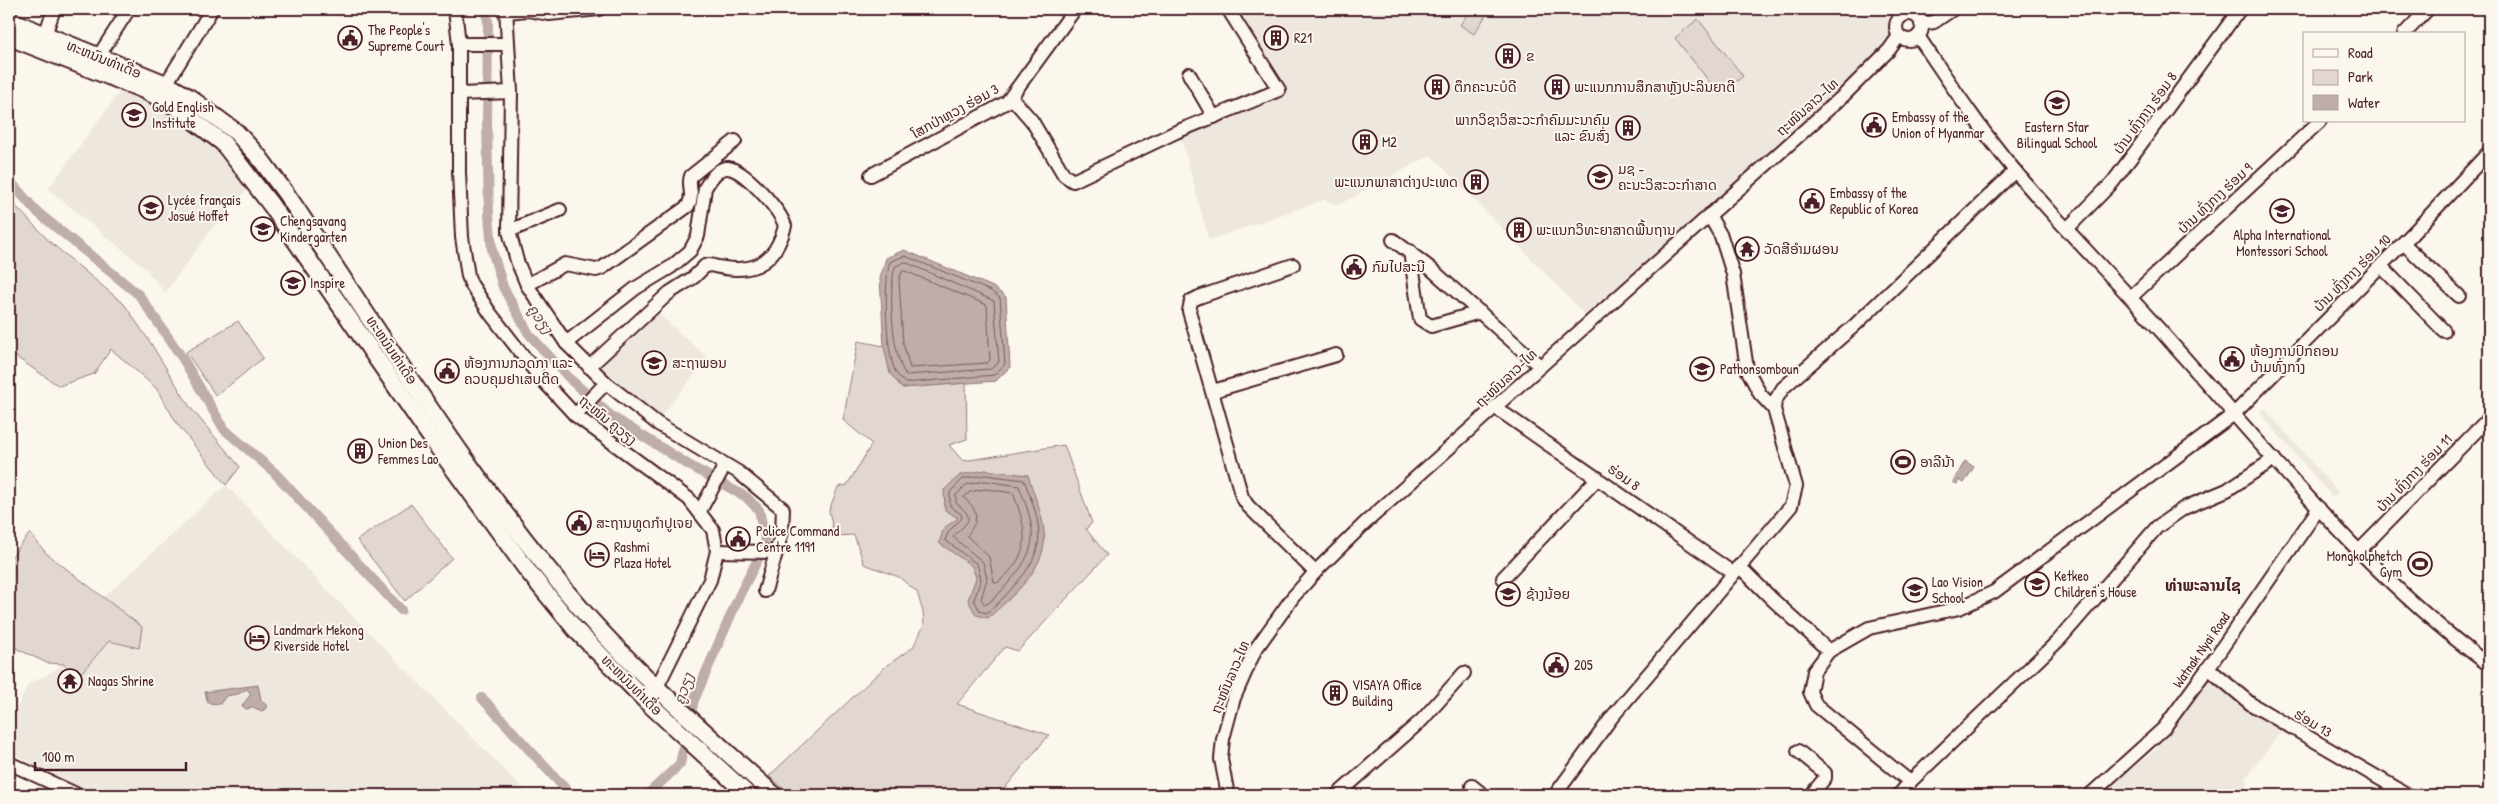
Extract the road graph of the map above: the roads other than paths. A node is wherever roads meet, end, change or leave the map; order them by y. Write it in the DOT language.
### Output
graph roads {
  1 [pos="54,9"];
  2 [pos="129,9"];
  3 [pos="212,9"];
  4 [pos="455,9"];
  5 [pos="599,9"];
  6 [pos="1075,9"];
  7 [pos="1228,9"];
  8 [pos="1953,9"];
  9 [pos="2240,9"];
  10 [pos="2428,9"];
  11 [pos="506,10"];
  12 [pos="1901,12"];
  13 [pos="9,20"];
  14 [pos="1920,30"];
  15 [pos="2406,32"];
  16 [pos="45,34"];
  17 [pos="1899,36"];
  18 [pos="9,37"];
  19 [pos="464,44"];
  20 [pos="504,44"];
  21 [pos="98,57"];
  22 [pos="1188,74"];
  23 [pos="166,84"];
  24 [pos="508,92"];
  25 [pos="462,94"];
  26 [pos="1011,97"];
  27 [pos="1214,117"];
  28 [pos="2319,122"];
  29 [pos="735,141"];
  30 [pos="2489,152"];
  31 [pos="2015,171"];
  32 [pos="871,175"];
  33 [pos="560,210"];
  34 [pos="1709,215"];
  35 [pos="2067,229"];
  36 [pos="509,231"];
  37 [pos="1393,240"];
  38 [pos="2403,243"];
  39 [pos="1410,252"];
  40 [pos="1293,265"];
  41 [pos="2381,266"];
  42 [pos="527,285"];
  43 [pos="2458,296"];
  44 [pos="2131,298"];
  45 [pos="1480,312"];
  46 [pos="2444,331"];
  47 [pos="566,343"];
  48 [pos="1336,356"];
  49 [pos="1540,366"];
  50 [pos="589,368"];
  51 [pos="605,384"];
  52 [pos="1213,391"];
  53 [pos="1496,408"];
  54 [pos="1774,409"];
  55 [pos="2234,414"];
  56 [pos="575,415"];
  57 [pos="2489,418"];
  58 [pos="2274,459"];
  59 [pos="723,468"];
  60 [pos="1598,478"];
  61 [pos="702,506"];
  62 [pos="2319,508"];
  63 [pos="2360,550"];
  64 [pos="717,551"];
  65 [pos="776,552"];
  66 [pos="1736,569"];
  67 [pos="1315,572"];
  68 [pos="1503,578"];
  69 [pos="765,591"];
  70 [pos="1829,651"];
  71 [pos="2489,665"];
  72 [pos="2208,668"];
  73 [pos="1464,673"];
  74 [pos="657,687"];
  75 [pos="645,700"];
  76 [pos="1798,751"];
  77 [pos="9,763"];
  78 [pos="1910,782"];
  79 [pos="1472,786"];
  80 [pos="78,795"];
  81 [pos="748,795"];
  82 [pos="774,795"];
  83 [pos="1228,795"];
  84 [pos="1337,795"];
  85 [pos="1483,795"];
  86 [pos="1555,795"];
  87 [pos="1811,795"];
  88 [pos="1899,795"];
  89 [pos="2090,795"];
  90 [pos="2408,795"];
  1 -- 16 [label="street"];
  2 -- 21 [label="street"];
  3 -- 23 [label="street"];
  4 -- 19 [label="street, ຖະໜົນ ຄູວຽງ"];
  5 -- 11 [label="street"];
  6 -- 26 [label="street, ໂສກປ່າຫຼວງ ຮ່ອມ 3"];
  7 -- 27 [label="street"];
  8 -- 14 [label="street"];
  9 -- 35 [label="street, ບ້ານ ທົ່ງກາງ ຮ່ອມ 8"];
  10 -- 15 [label="street"];
  11 -- 20 [label="street"];
  12 -- 14 [label="street"];
  12 -- 17 [label="street"];
  13 -- 16 [label="main road, ທະຫນົນທ່າເດື່ອ"];
  14 -- 17 [label="street"];
  14 -- 31 [label="street"];
  16 -- 21 [label="main road, ທະຫນົນທ່າເດື່ອ"];
  17 -- 34 [label="street, ຖະໜົນລາວ-ໄທ"];
  18 -- 75 [label="main road, ທະຫນົນທ່າເດື່ອ"];
  19 -- 20 [label="street"];
  19 -- 25 [label="street, ຖະໜົນ ຄູວຽງ"];
  20 -- 24 [label="street"];
  21 -- 23 [label="main road, ທະຫນົນທ່າເດື່ອ"];
  22 -- 27 [label="street"];
  23 -- 74 [label="main road, ທະຫນົນທ່າເດື່ອ"];
  24 -- 25 [label="street"];
  24 -- 36 [label="street"];
  25 -- 56 [label="street, ຖະໜົນ ຄູວຽງ"];
  26 -- 27 [label="street"];
  26 -- 32 [label="street, ໂສກປ່າຫຼວງ ຮ່ອມ 3"];
  28 -- 44 [label="street, ບ້ານ ທົ່ງກາງ ຮ່ອມ 9"];
  29 -- 42 [label="street"];
  30 -- 38 [label="street, ບ້ານ ທົ່ງກາງ ຮ່ອມ 10"];
  31 -- 35 [label="street"];
  31 -- 54 [label="street"];
  33 -- 36 [label="street"];
  34 -- 49 [label="street, ຖະໜົນລາວ-ໄທ"];
  34 -- 54 [label="street"];
  35 -- 44 [label="street"];
  36 -- 42 [label="street"];
  37 -- 39 [label="street"];
  38 -- 41 [label="street, ບ້ານ ທົ່ງກາງ ຮ່ອມ 10"];
  38 -- 43 [label="street"];
  39 -- 45 [label="street"];
  39 -- 45 [label="street"];
  40 -- 52 [label="street"];
  41 -- 46 [label="street"];
  41 -- 55 [label="street, ບ້ານ ທົ່ງກາງ ຮ່ອມ 10"];
  42 -- 47 [label="street"];
  44 -- 55 [label="street"];
  45 -- 49 [label="street"];
  47 -- 50 [label="street"];
  47 -- 50 [label="street"];
  48 -- 52 [label="street"];
  49 -- 53 [label="street, ຖະໜົນລາວ-ໄທ"];
  50 -- 51 [label="street"];
  51 -- 56 [label="street"];
  51 -- 59 [label="street"];
  52 -- 67 [label="street"];
  53 -- 60 [label="street, ຮ່ອມ 8"];
  53 -- 67 [label="street, ຖະໜົນລາວ-ໄທ"];
  54 -- 66 [label="street"];
  55 -- 58 [label="street"];
  55 -- 70 [label="street, ບ້ານ ທົ່ງກາງ ຮ່ອມ 10"];
  56 -- 61 [label="street, ຖະໜົນ ຄູວຽງ"];
  57 -- 63 [label="street, ບ້ານ ທົ່ງກາງ ຮ່ອມ 11"];
  58 -- 62 [label="street"];
  58 -- 78 [label="street"];
  59 -- 61 [label="street"];
  59 -- 65 [label="street"];
  60 -- 66 [label="street, ຮ່ອມ 8"];
  60 -- 68 [label="street"];
  61 -- 64 [label="street, ຖະໜົນ ຄູວຽງ"];
  62 -- 63 [label="street"];
  62 -- 72 [label="street, Watnak Nyai Road"];
  63 -- 71 [label="street"];
  64 -- 65 [label="street"];
  64 -- 74 [label="street, ຖະໜົນ ຄູວຽງ"];
  65 -- 69 [label="street"];
  66 -- 70 [label="street, ຮ່ອມ 8"];
  66 -- 86 [label="street"];
  67 -- 83 [label="street, ຖະໜົນລາວ-ໄທ"];
  70 -- 78 [label="street"];
  72 -- 89 [label="street, Watnak Nyai Road"];
  72 -- 90 [label="street, ຮ່ອມ 13"];
  73 -- 84 [label="street"];
  74 -- 75 [label="street, ຖະໜົນ ຄູວຽງ"];
  74 -- 82 [label="main road, ທະຫນົນທ່າເດື່ອ"];
  75 -- 81 [label="main road, ທະຫນົນທ່າເດື່ອ"];
  76 -- 87 [label="street"];
  77 -- 80 [label="street"];
  78 -- 88 [label="street"];
  79 -- 85 [label="street"];
}
